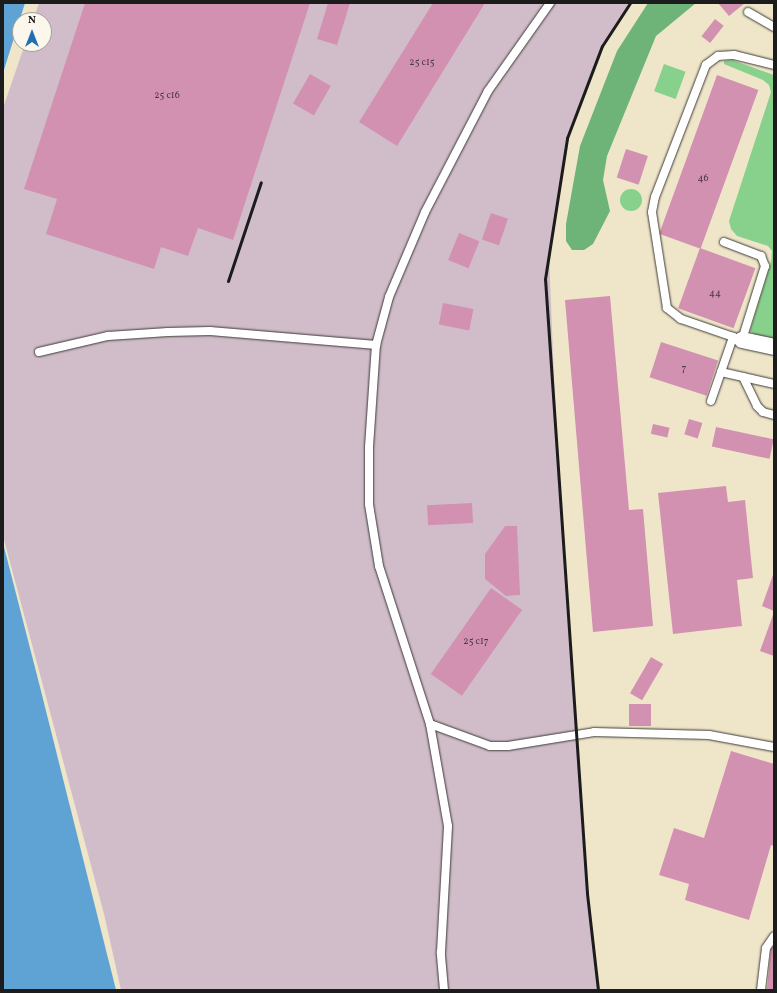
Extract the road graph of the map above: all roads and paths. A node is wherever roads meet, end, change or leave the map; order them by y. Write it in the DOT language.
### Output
graph roads {
  1 [pos="550,3"];
  2 [pos="748,12"];
  3 [pos="774,27"];
  4 [pos="774,65"];
  5 [pos="724,242"];
  6 [pos="737,339"];
  7 [pos="376,345"];
  8 [pos="774,347"];
  9 [pos="39,352"];
  10 [pos="722,372"];
  11 [pos="743,377"];
  12 [pos="774,384"];
  13 [pos="711,401"];
  14 [pos="774,415"];
  15 [pos="430,724"];
  16 [pos="774,747"];
  17 [pos="774,936"];
  18 [pos="444,990"];
  19 [pos="761,990"];
  1 -- 7 [label="lane"];
  2 -- 3 [label="lane"];
  4 -- 6 [label="lane"];
  5 -- 6 [label="lane"];
  6 -- 8 [label="street"];
  6 -- 10 [label="lane"];
  7 -- 9 [label="lane"];
  7 -- 15 [label="lane"];
  10 -- 11 [label="lane"];
  10 -- 13 [label="lane"];
  11 -- 12 [label="lane"];
  11 -- 14 [label="lane"];
  15 -- 16 [label="lane"];
  15 -- 18 [label="lane"];
  17 -- 19 [label="lane"];
}
